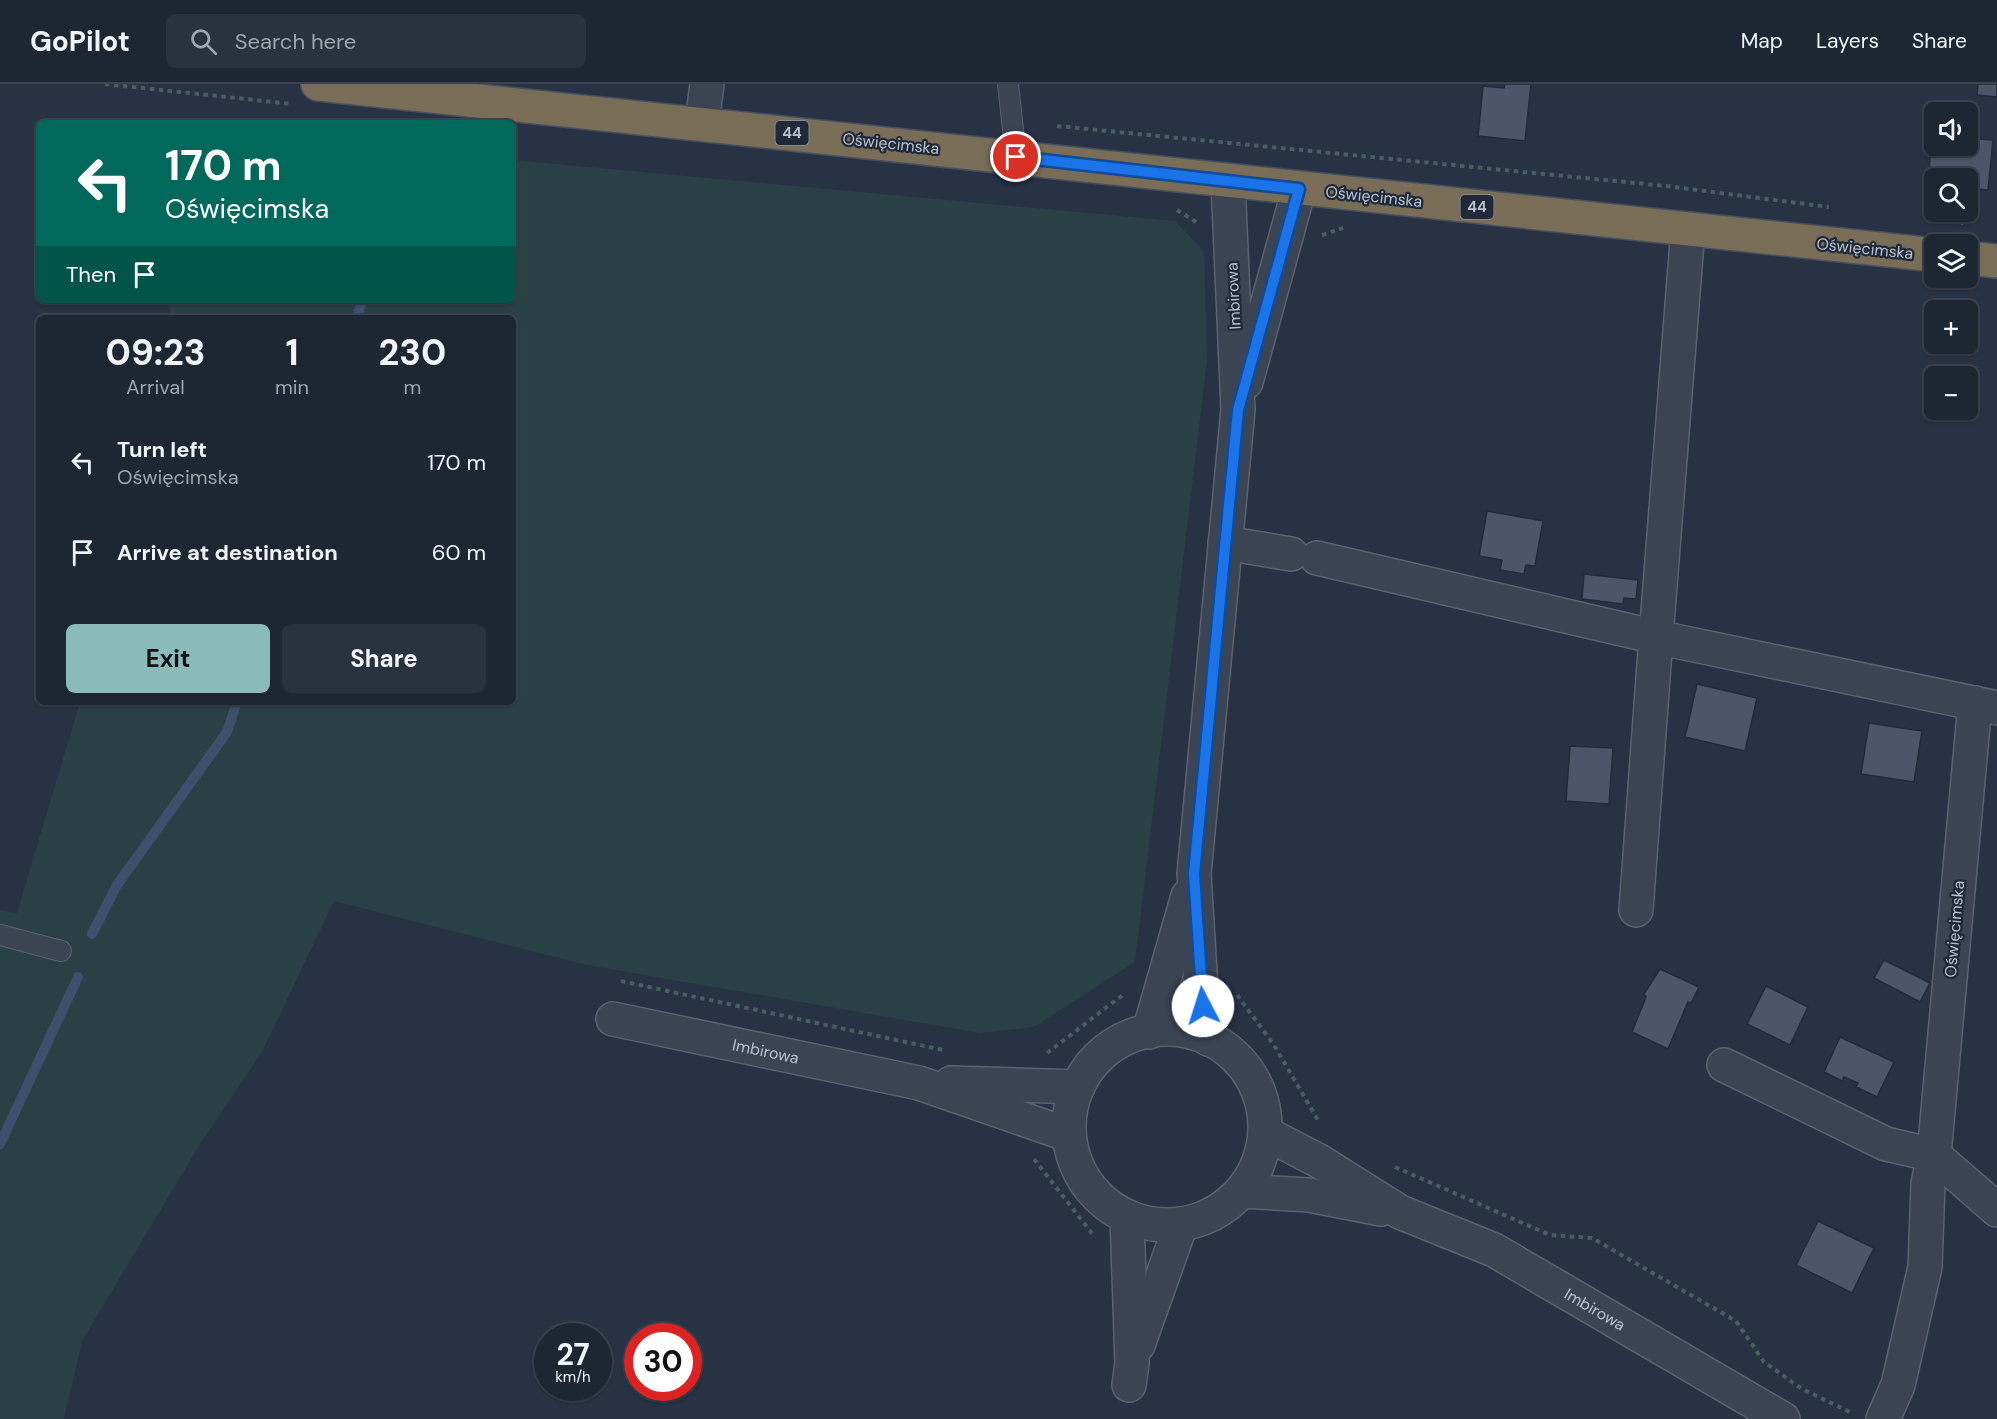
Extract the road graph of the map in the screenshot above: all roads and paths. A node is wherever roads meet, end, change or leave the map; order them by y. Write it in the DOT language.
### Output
graph roads {
  1 [pos="318,84"];
  2 [pos="707,84"];
  3 [pos="1008,84"];
  4 [pos="702,123"];
  5 [pos="1016,157"];
  6 [pos="1228,181"];
  7 [pos="1299,189"];
  8 [pos="1688,229"];
  9 [pos="1924,254"];
  10 [pos="1978,259"];
  11 [pos="1997,261"];
  12 [pos="1238,410"];
  13 [pos="1225,543"];
  14 [pos="1656,637"];
  15 [pos="1986,706"];
  16 [pos="1194,874"];
  17 [pos="1636,910"];
  18 [pos="0,935"];
  19 [pos="62,951"];
  20 [pos="621,981"];
  21 [pos="1133,987"];
  22 [pos="1234,990"];
  23 [pos="613,1019"];
  24 [pos="1149,1032"];
  25 [pos="1208,1039"];
  26 [pos="954,1052"];
  27 [pos="1039,1058"];
  28 [pos="1724,1065"];
  29 [pos="919,1083"];
  30 [pos="1078,1087"];
  31 [pos="1321,1126"];
  32 [pos="1264,1133"];
  33 [pos="1069,1135"];
  34 [pos="1028,1152"];
  35 [pos="1934,1155"];
  36 [pos="1391,1165"];
  37 [pos="1242,1191"];
  38 [pos="1997,1210"];
  39 [pos="1400,1212"];
  40 [pos="1127,1217"];
  41 [pos="1181,1224"];
  42 [pos="1101,1244"];
  43 [pos="1868,1416"];
  44 [pos="1783,1419"];
  1 -- 4 [label="highway, Oświęcimska / 44"];
  2 -- 4 [label="street"];
  3 -- 5 [label="lane"];
  4 -- 5 [label="highway, Oświęcimska / 44"];
  5 -- 6 [label="highway, Oświęcimska / 44"];
  6 -- 7 [label="highway, Oświęcimska / 44"];
  6 -- 12 [label="street, Imbirowa"];
  7 -- 8 [label="highway, Oświęcimska / 44"];
  7 -- 12 [label="street, Imbirowa"];
  8 -- 9 [label="highway, Oświęcimska / 44"];
  8 -- 14 [label="street"];
  10 -- 11 [label="highway"];
  12 -- 13 [label="street, Imbirowa"];
  13 -- 14 [label="street, Oświęcimska"];
  13 -- 16 [label="street, Imbirowa"];
  14 -- 15 [label="street, Oświęcimska"];
  14 -- 17 [label="street"];
  15 -- 35 [label="street, Oświęcimska"];
  16 -- 24 [label="street, Imbirowa"];
  16 -- 25 [label="street, Imbirowa"];
  18 -- 19 [label="lane"];
  20 -- 26 [label="path"];
  21 -- 27 [label="path"];
  22 -- 31 [label="path"];
  23 -- 29 [label="street, Imbirowa"];
  24 -- 25 [label="street"];
  24 -- 30 [label="street"];
  25 -- 32 [label="street"];
  28 -- 35 [label="street"];
  29 -- 30 [label="street, Imbirowa"];
  29 -- 33 [label="street, Imbirowa"];
  30 -- 33 [label="street"];
  32 -- 37 [label="street"];
  32 -- 39 [label="street, Imbirowa"];
  33 -- 40 [label="street"];
  34 -- 42 [label="path"];
  35 -- 38 [label="street"];
  35 -- 43 [label="street, Oświęcimska"];
  36 -- 43 [label="path"];
  37 -- 39 [label="street, Imbirowa"];
  37 -- 41 [label="street"];
  39 -- 44 [label="street, Imbirowa"];
  40 -- 41 [label="street"];
  40 -- 41 [label="street"];
}
